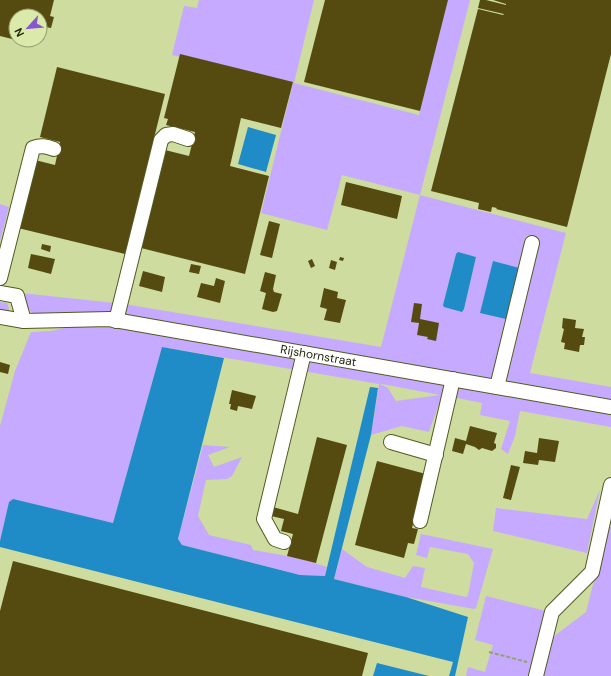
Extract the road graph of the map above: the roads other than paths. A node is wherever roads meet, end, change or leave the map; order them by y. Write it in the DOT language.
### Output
graph roads {
  1 [pos="188,138"];
  2 [pos="54,149"];
  3 [pos="532,244"];
  4 [pos="0,278"];
  5 [pos="0,293"];
  6 [pos="0,317"];
  7 [pos="24,321"];
  8 [pos="116,321"];
  9 [pos="304,353"];
  10 [pos="453,379"];
  11 [pos="497,387"];
  12 [pos="611,407"];
  13 [pos="391,442"];
  14 [pos="436,454"];
  15 [pos="611,485"];
  16 [pos="420,521"];
  17 [pos="284,542"];
  18 [pos="537,670"];
  1 -- 8 [label="street"];
  2 -- 4 [label="street"];
  3 -- 11 [label="street"];
  5 -- 7 [label="street"];
  6 -- 7 [label="street, Rijshornstraat"];
  7 -- 8 [label="street, Rijshornstraat"];
  8 -- 9 [label="street, Rijshornstraat"];
  9 -- 10 [label="street, Rijshornstraat"];
  9 -- 17 [label="street"];
  10 -- 11 [label="street, Rijshornstraat"];
  10 -- 14 [label="street"];
  11 -- 12 [label="street, Rijshornstraat"];
  13 -- 14 [label="street"];
  14 -- 16 [label="street"];
  15 -- 18 [label="street"];
}
